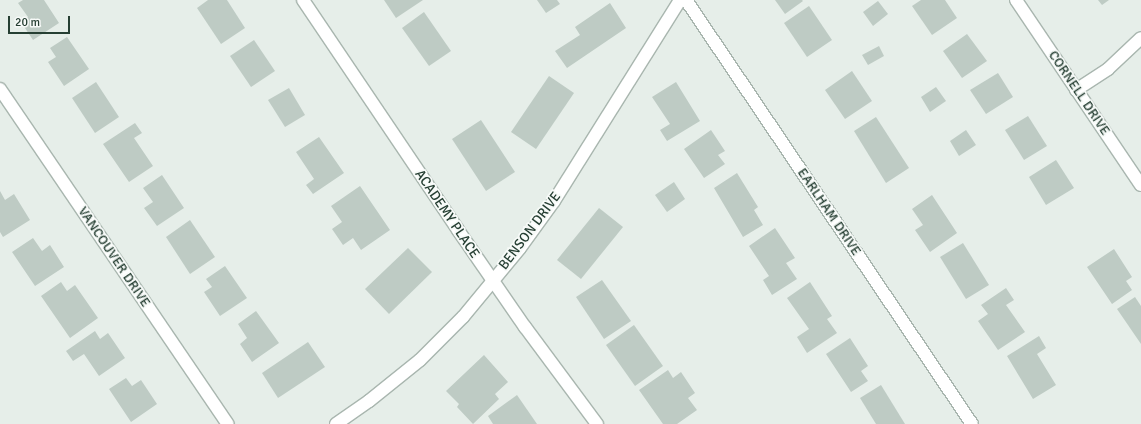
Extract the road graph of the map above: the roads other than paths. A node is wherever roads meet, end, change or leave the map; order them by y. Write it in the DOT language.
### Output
graph roads {
  1 [pos="303,0"];
  2 [pos="680,0"];
  3 [pos="686,0"];
  4 [pos="1016,0"];
  5 [pos="1141,38"];
  6 [pos="0,90"];
  7 [pos="1076,90"];
  8 [pos="1141,185"];
  9 [pos="493,281"];
  10 [pos="228,424"];
  11 [pos="336,424"];
  12 [pos="597,424"];
  13 [pos="972,424"];
  1 -- 9 [label="street, ACADEMY PLACE"];
  2 -- 9 [label="street, BENSON DRIVE"];
  3 -- 13 [label="street, EARLHAM DRIVE"];
  4 -- 7 [label="street, CORNELL DRIVE"];
  5 -- 7 [label="street"];
  6 -- 10 [label="street, VANCOUVER DRIVE"];
  7 -- 8 [label="street, CORNELL DRIVE"];
  9 -- 11 [label="street, BENSON DRIVE"];
  9 -- 12 [label="street, ACADEMY PLACE"];
}
